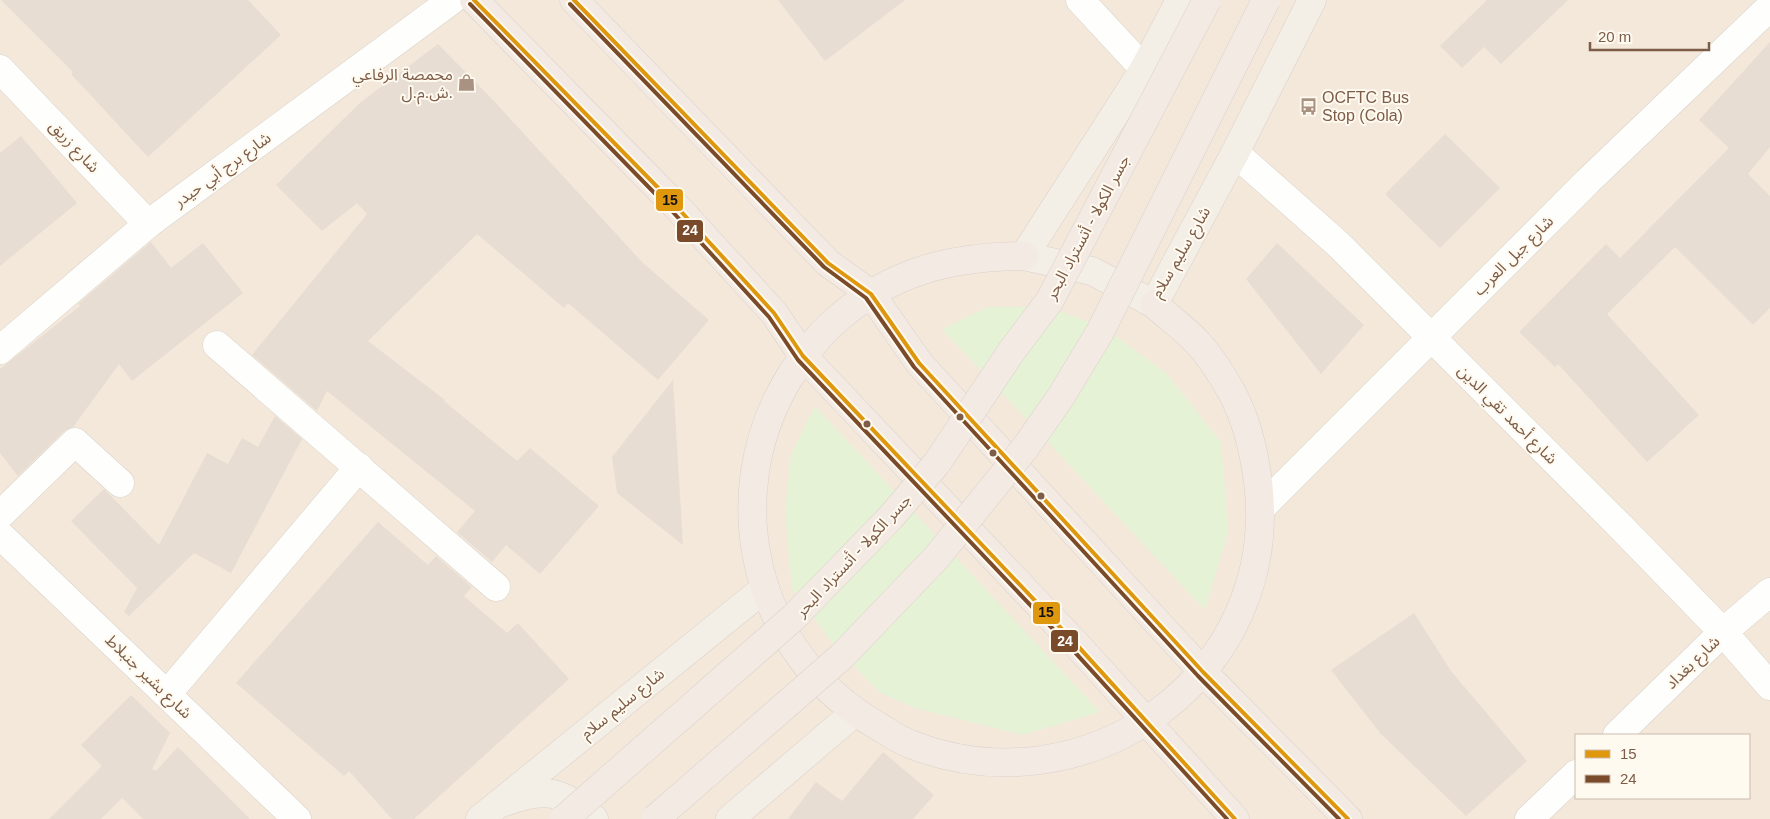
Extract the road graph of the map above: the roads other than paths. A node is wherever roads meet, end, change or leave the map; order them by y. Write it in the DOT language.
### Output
graph roads {
  1 [pos="452,0"];
  2 [pos="474,0"];
  3 [pos="574,0"];
  4 [pos="1080,0"];
  5 [pos="1180,0"];
  6 [pos="1207,0"];
  7 [pos="1266,0"];
  8 [pos="1312,0"];
  9 [pos="1770,7"];
  10 [pos="0,69"];
  11 [pos="1144,69"];
  12 [pos="1235,153"];
  13 [pos="148,224"];
  14 [pos="1024,256"];
  15 [pos="871,294"];
  16 [pos="1154,304"];
  17 [pos="1430,338"];
  18 [pos="217,345"];
  19 [pos="0,350"];
  20 [pos="803,356"];
  21 [pos="359,468"];
  22 [pos="120,482"];
  23 [pos="1261,508"];
  24 [pos="0,515"];
  25 [pos="0,535"];
  26 [pos="496,587"];
  27 [pos="765,588"];
  28 [pos="1770,592"];
  29 [pos="1724,632"];
  30 [pos="1203,672"];
  31 [pos="1770,686"];
  32 [pos="168,693"];
  33 [pos="854,713"];
  34 [pos="1147,721"];
  35 [pos="1617,734"];
  36 [pos="1575,775"];
  37 [pos="487,813"];
  38 [pos="297,819"];
  39 [pos="564,819"];
  40 [pos="594,819"];
  41 [pos="655,819"];
  42 [pos="730,819"];
  43 [pos="1235,819"];
  44 [pos="1348,819"];
  45 [pos="1529,819"];
  1 -- 13 [label="street, شارع برج أبي حيدر"];
  2 -- 20 [label="highway"];
  3 -- 15 [label="highway"];
  4 -- 11 [label="street"];
  5 -- 11 [label="main road"];
  6 -- 39 [label="highway, جسر الكولا - أتستراد البحر, bridge"];
  7 -- 41 [label="highway, bridge"];
  8 -- 12 [label="main road, شارع سليم سلام"];
  9 -- 17 [label="street, شارع جبل العرب"];
  10 -- 13 [label="street, شارع زريق"];
  11 -- 14 [label="main road"];
  12 -- 16 [label="main road, شارع سليم سلام"];
  12 -- 17 [label="street, شارع أحمد تقي الدين"];
  13 -- 19 [label="street, شارع برج أبي حيدر"];
  14 -- 15 [label="highway"];
  14 -- 16 [label="main road, شارع سليم سلام"];
  15 -- 20 [label="highway"];
  15 -- 30 [label="highway"];
  16 -- 23 [label="highway"];
  17 -- 23 [label="street, شارع جبل العرب"];
  17 -- 29 [label="street, شارع أحمد تقي الدين"];
  18 -- 21 [label="street"];
  20 -- 27 [label="highway"];
  20 -- 34 [label="highway"];
  21 -- 26 [label="street"];
  21 -- 32 [label="street"];
  22 -- 24 [label="street"];
  23 -- 30 [label="highway"];
  25 -- 32 [label="street, شارع بشير جنبلاط"];
  27 -- 33 [label="highway"];
  27 -- 37 [label="main road, شارع سليم سلام"];
  28 -- 29 [label="street, شارع بغداد"];
  29 -- 31 [label="street, شارع أحمد تقي الدين"];
  29 -- 35 [label="street, شارع بغداد"];
  30 -- 34 [label="highway"];
  30 -- 44 [label="highway"];
  32 -- 38 [label="street, شارع بشير جنبلاط"];
  33 -- 34 [label="highway"];
  33 -- 42 [label="main road"];
  34 -- 43 [label="highway"];
  36 -- 45 [label="street"];
  37 -- 40 [label="main road"];
}
